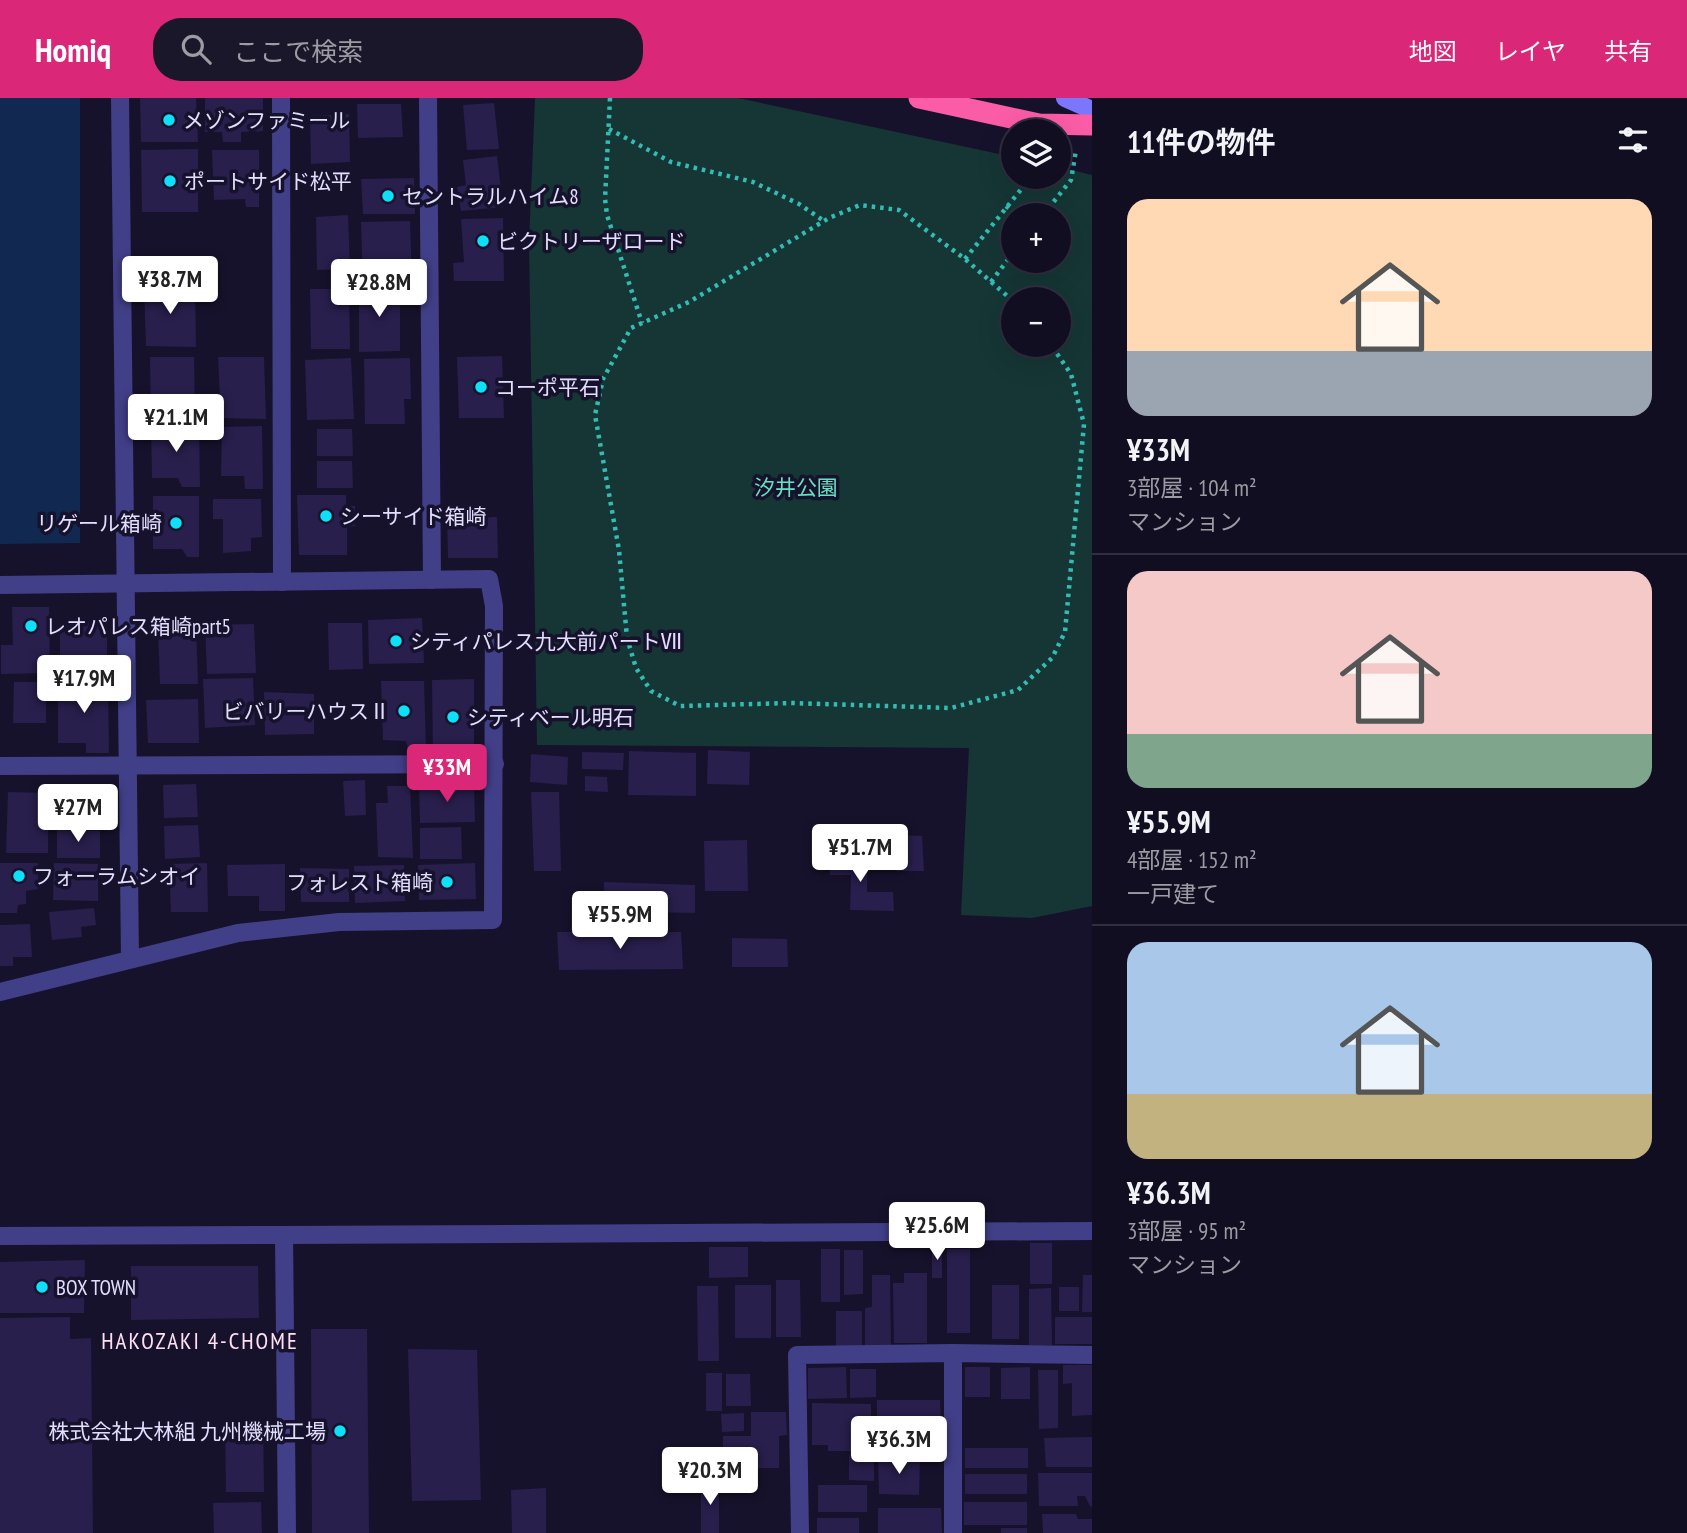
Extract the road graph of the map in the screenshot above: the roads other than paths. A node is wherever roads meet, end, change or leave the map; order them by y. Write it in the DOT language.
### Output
graph roads {
  1 [pos="120,98"];
  2 [pos="281,98"];
  3 [pos="428,98"];
  4 [pos="919,98"];
  5 [pos="1065,98"];
  6 [pos="1092,110"];
  7 [pos="1092,125"];
  8 [pos="432,580"];
  9 [pos="282,582"];
  10 [pos="0,585"];
  11 [pos="127,585"];
  12 [pos="495,764"];
  13 [pos="0,766"];
  14 [pos="129,766"];
  15 [pos="130,958"];
  16 [pos="0,992"];
  17 [pos="1092,1231"];
  18 [pos="0,1236"];
  19 [pos="284,1236"];
  20 [pos="953,1353"];
  21 [pos="1092,1355"];
  22 [pos="287,1533"];
  23 [pos="800,1533"];
  24 [pos="953,1533"];
  1 -- 11 [label="street"];
  2 -- 9 [label="street"];
  3 -- 8 [label="street"];
  4 -- 7 [label="highway"];
  5 -- 6 [label="street"];
  8 -- 9 [label="street"];
  8 -- 12 [label="street"];
  9 -- 11 [label="street"];
  10 -- 11 [label="street"];
  11 -- 14 [label="street"];
  12 -- 14 [label="street"];
  12 -- 15 [label="street"];
  13 -- 14 [label="street"];
  14 -- 15 [label="street"];
  15 -- 16 [label="street"];
  17 -- 19 [label="street"];
  18 -- 19 [label="street"];
  19 -- 22 [label="street"];
  20 -- 21 [label="street"];
  20 -- 23 [label="street"];
  20 -- 24 [label="street"];
}
